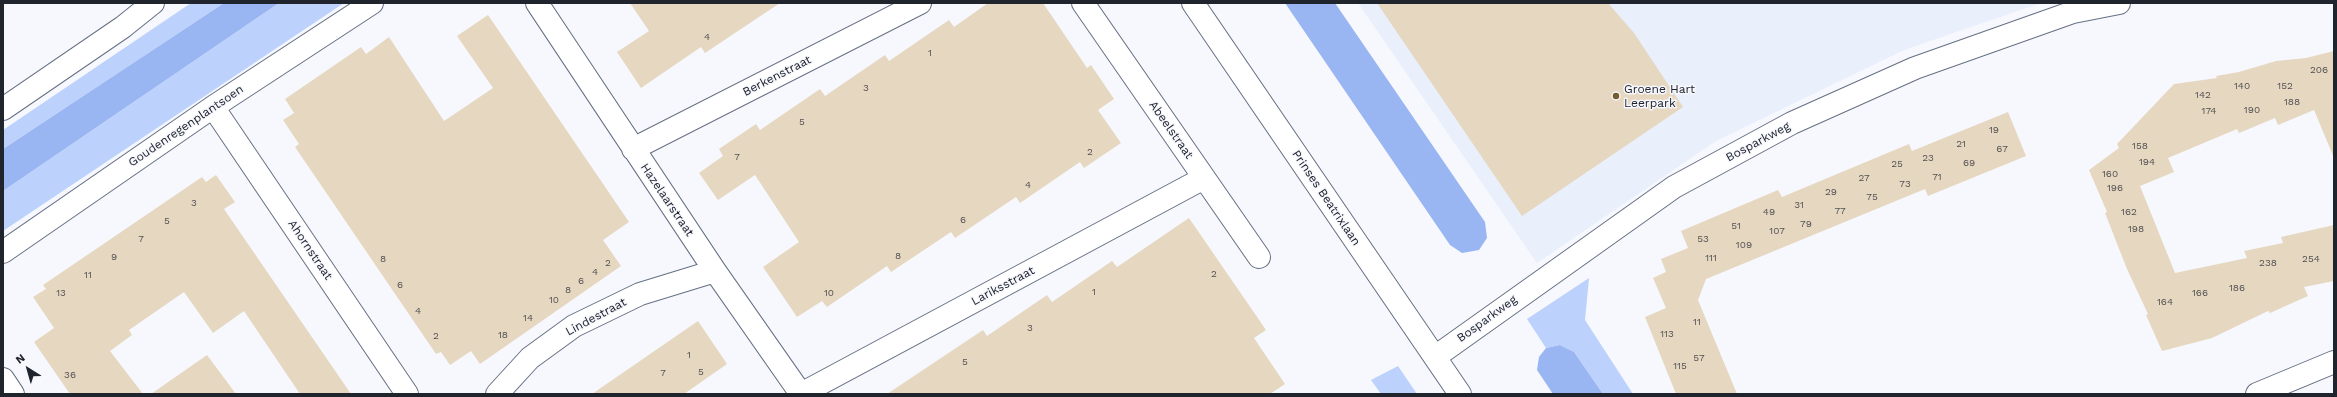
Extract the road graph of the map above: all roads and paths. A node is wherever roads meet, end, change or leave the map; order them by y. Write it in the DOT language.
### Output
graph roads {
  1 [pos="153,3"];
  2 [pos="372,3"];
  3 [pos="537,3"];
  4 [pos="920,3"];
  5 [pos="1083,3"];
  6 [pos="1193,3"];
  7 [pos="2119,3"];
  8 [pos="213,107"];
  9 [pos="3,109"];
  10 [pos="633,149"];
  11 [pos="1204,178"];
  12 [pos="3,252"];
  13 [pos="1259,257"];
  14 [pos="714,270"];
  15 [pos="1435,357"];
  16 [pos="2334,362"];
  17 [pos="3,379"];
  18 [pos="13,394"];
  19 [pos="407,394"];
  20 [pos="497,394"];
  21 [pos="801,394"];
  22 [pos="1460,394"];
  23 [pos="2257,394"];
  1 -- 9 [label="street"];
  2 -- 8 [label="street, Goudenregenplantsoen"];
  3 -- 10 [label="street, Hazelaarstraat"];
  4 -- 10 [label="street, Berkenstraat"];
  5 -- 11 [label="street, Abeelstraat"];
  6 -- 15 [label="street, Prinses Beatrixlaan"];
  7 -- 15 [label="street, Bosparkweg"];
  8 -- 12 [label="street, Goudenregenplantsoen"];
  8 -- 19 [label="street, Ahornstraat"];
  10 -- 14 [label="street, Hazelaarstraat"];
  11 -- 13 [label="street, Abeelstraat"];
  11 -- 21 [label="street, Lariksstraat"];
  14 -- 20 [label="street, Lindestraat"];
  14 -- 21 [label="street, Hazelaarstraat"];
  15 -- 22 [label="street, Prinses Beatrixlaan"];
  16 -- 23 [label="street"];
  17 -- 18 [label="street"];
}
